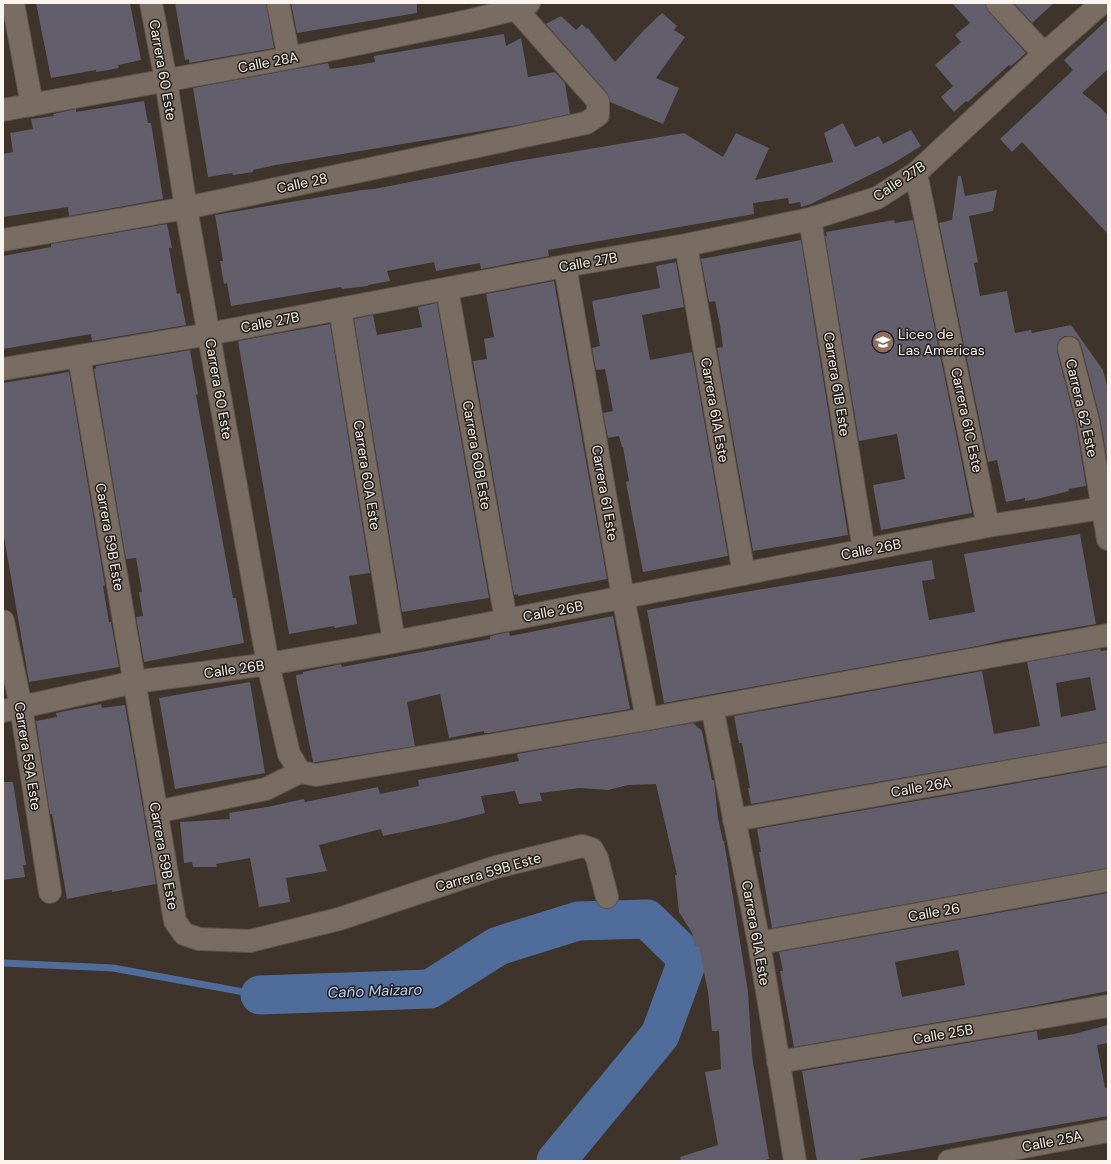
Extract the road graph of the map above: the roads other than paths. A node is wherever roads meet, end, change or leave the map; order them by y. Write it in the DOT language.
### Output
graph roads {
  1 [pos="13,3"];
  2 [pos="151,3"];
  3 [pos="278,3"];
  4 [pos="997,3"];
  5 [pos="1102,3"];
  6 [pos="523,6"];
  7 [pos="466,12"];
  8 [pos="1044,54"];
  9 [pos="289,58"];
  10 [pos="166,81"];
  11 [pos="32,105"];
  12 [pos="3,110"];
  13 [pos="916,173"];
  14 [pos="186,208"];
  15 [pos="810,219"];
  16 [pos="3,240"];
  17 [pos="686,245"];
  18 [pos="565,266"];
  19 [pos="447,289"];
  20 [pos="340,309"];
  21 [pos="209,334"];
  22 [pos="1069,348"];
  23 [pos="80,356"];
  24 [pos="3,369"];
  25 [pos="1102,508"];
  26 [pos="988,526"];
  27 [pos="1108,539"];
  28 [pos="864,550"];
  29 [pos="744,574"];
  30 [pos="623,598"];
  31 [pos="506,620"];
  32 [pos="3,621"];
  33 [pos="1108,635"];
  34 [pos="394,642"];
  35 [pos="268,664"];
  36 [pos="135,682"];
  37 [pos="712,707"];
  38 [pos="12,709"];
  39 [pos="647,719"];
  40 [pos="1108,754"];
  41 [pos="300,772"];
  42 [pos="156,812"];
  43 [pos="734,820"];
  44 [pos="1108,880"];
  45 [pos="50,892"];
  46 [pos="607,897"];
  47 [pos="759,943"];
  48 [pos="1108,1006"];
  49 [pos="778,1062"];
  50 [pos="1108,1130"];
  51 [pos="795,1161"];
  52 [pos="949,1161"];
  1 -- 11 [label="street"];
  2 -- 10 [label="street, Carrera 60 Este"];
  3 -- 9 [label="street"];
  4 -- 8 [label="street"];
  5 -- 8 [label="street, Calle 27B"];
  6 -- 7 [label="street, Calle 28A"];
  6 -- 14 [label="street, Calle 28"];
  7 -- 9 [label="street, Calle 28A"];
  8 -- 13 [label="street, Calle 27B"];
  9 -- 10 [label="street, Calle 28A"];
  10 -- 11 [label="street, Calle 28A"];
  10 -- 14 [label="street, Carrera 60 Este"];
  11 -- 12 [label="street, Calle 28A"];
  13 -- 15 [label="street, Calle 27B"];
  13 -- 26 [label="street, Carrera 61C Este"];
  14 -- 16 [label="street, Calle 28"];
  14 -- 21 [label="street, Carrera 60 Este"];
  15 -- 17 [label="street, Calle 27B"];
  15 -- 28 [label="street, Carrera 61B Este"];
  17 -- 18 [label="street, Calle 27B"];
  17 -- 29 [label="street, Carrera 61A Este"];
  18 -- 19 [label="street, Calle 27B"];
  18 -- 30 [label="street, Carrera 61 Este"];
  19 -- 20 [label="street, Calle 27B"];
  19 -- 31 [label="street, Carrera 60B Este"];
  20 -- 21 [label="street, Calle 27B"];
  20 -- 34 [label="street, Carrera 60A Este"];
  21 -- 23 [label="street, Calle 27B"];
  21 -- 35 [label="street, Carrera 60 Este"];
  22 -- 25 [label="street, Carrera 62 Este"];
  23 -- 24 [label="street, Calle 27B"];
  23 -- 36 [label="street, Carrera 59B Este"];
  25 -- 26 [label="street, Calle 26B"];
  25 -- 27 [label="street, Carrera 62 Este"];
  26 -- 28 [label="street, Calle 26B"];
  28 -- 29 [label="street, Calle 26B"];
  29 -- 30 [label="street, Calle 26B"];
  30 -- 31 [label="street, Calle 26B"];
  30 -- 39 [label="street, Carrera 61 Este"];
  31 -- 34 [label="street, Calle 26B"];
  32 -- 38 [label="street, Carrera 59A Este"];
  33 -- 37 [label="street"];
  34 -- 35 [label="street, Calle 26B"];
  35 -- 36 [label="street, Calle 26B"];
  35 -- 41 [label="street, Carrera 60 Este"];
  36 -- 38 [label="street, Calle 26B"];
  36 -- 42 [label="street, Carrera 59B Este"];
  37 -- 39 [label="street"];
  37 -- 43 [label="street, Carrera 61A Este"];
  38 -- 45 [label="street, Carrera 59A Este"];
  39 -- 41 [label="street"];
  40 -- 43 [label="street, Calle 26A"];
  41 -- 42 [label="street"];
  42 -- 46 [label="street, Carrera 59B Este"];
  43 -- 47 [label="street, Carrera 61A Este"];
  44 -- 47 [label="street, Calle 26"];
  47 -- 49 [label="street, Carrera 61A Este"];
  48 -- 49 [label="street, Calle 25B"];
  49 -- 51 [label="street, Carrera 61A Este"];
  50 -- 52 [label="street, Calle 25A"];
}
